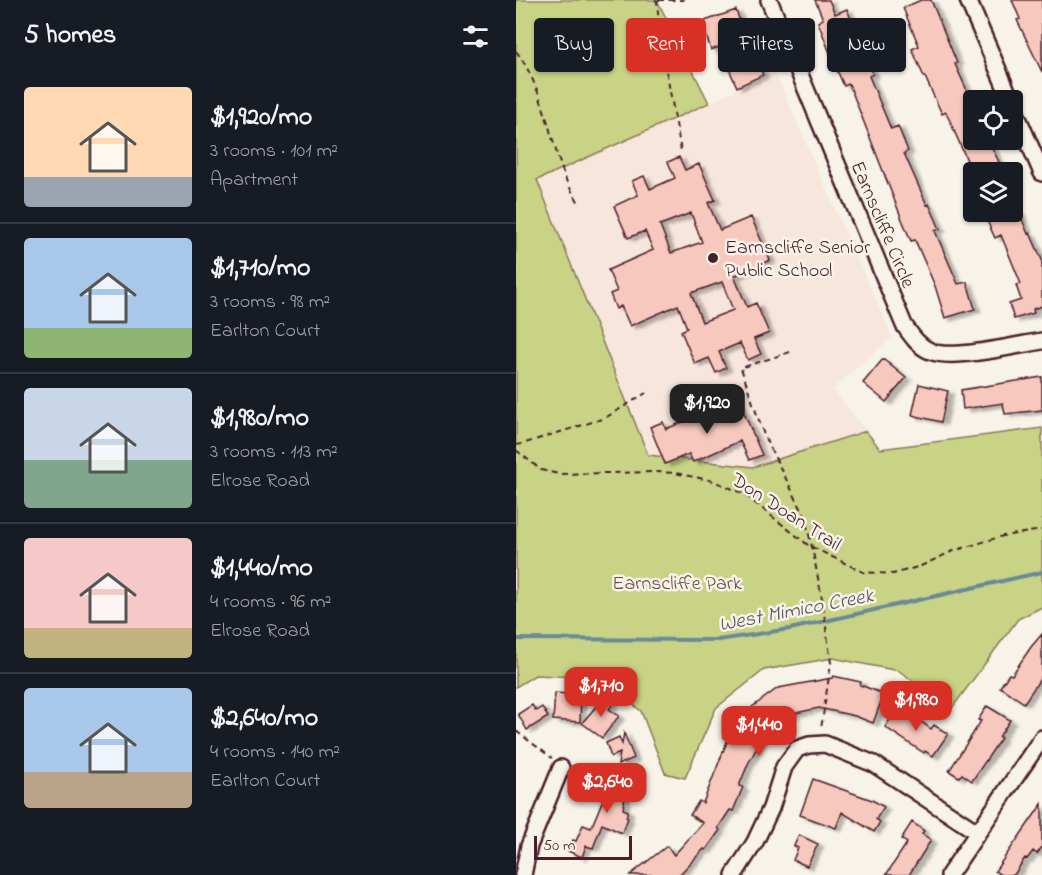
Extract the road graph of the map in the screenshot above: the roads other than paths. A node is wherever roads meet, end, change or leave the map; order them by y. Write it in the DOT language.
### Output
graph roads {
  1 [pos="769,0"];
  2 [pos="968,0"];
  3 [pos="1007,90"];
  4 [pos="1023,127"];
  5 [pos="1040,165"];
  6 [pos="1042,341"];
  7 [pos="1042,738"];
  8 [pos="561,768"];
  9 [pos="977,832"];
  10 [pos="523,875"];
  11 [pos="734,875"];
  12 [pos="949,875"];
  1 -- 6 [label="street, Earnscliffe Circle"];
  2 -- 3 [label="street"];
  4 -- 5 [label="street"];
  7 -- 9 [label="street"];
  8 -- 10 [label="street"];
  9 -- 11 [label="street"];
  9 -- 12 [label="street"];
}
